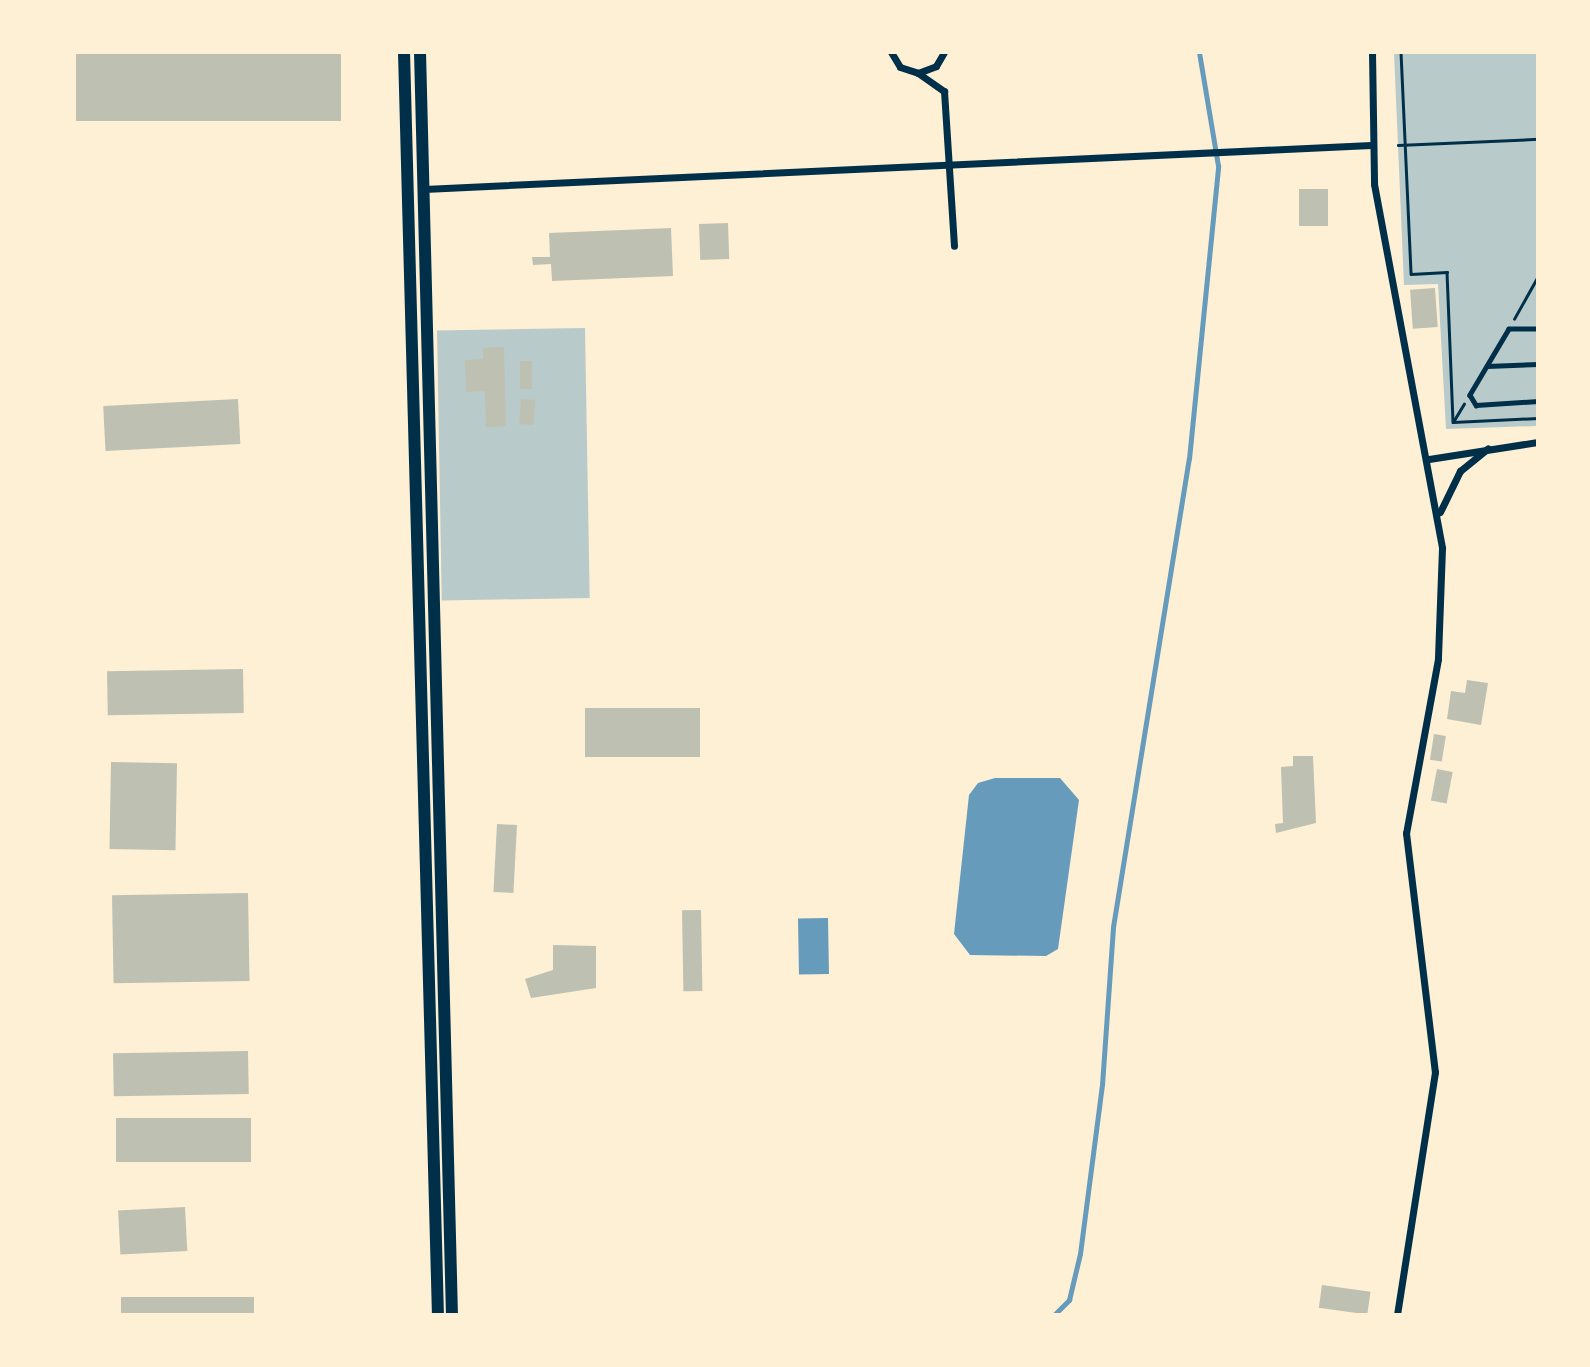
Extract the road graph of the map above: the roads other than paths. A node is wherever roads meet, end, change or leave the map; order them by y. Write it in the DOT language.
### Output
graph roads {
  1 [pos="404,52"];
  2 [pos="420,52"];
  3 [pos="891,52"];
  4 [pos="944,52"];
  5 [pos="1371,52"];
  6 [pos="918,73"];
  7 [pos="1371,145"];
  8 [pos="948,164"];
  9 [pos="424,189"];
  10 [pos="954,246"];
  11 [pos="1538,329"];
  12 [pos="1538,364"];
  13 [pos="1487,366"];
  14 [pos="1538,401"];
  15 [pos="1538,442"];
  16 [pos="1493,445"];
  17 [pos="1429,459"];
  18 [pos="1439,516"];
  19 [pos="415,570"];
  20 [pos="435,727"];
  21 [pos="438,1314"];
  22 [pos="452,1314"];
  23 [pos="1397,1314"];
  1 -- 19 [label="street"];
  2 -- 9 [label="street"];
  3 -- 6 [label="street"];
  4 -- 6 [label="street"];
  5 -- 7 [label="street"];
  6 -- 8 [label="street"];
  7 -- 8 [label="street"];
  7 -- 17 [label="street"];
  8 -- 9 [label="street"];
  8 -- 10 [label="street"];
  9 -- 20 [label="street"];
  11 -- 13 [label="lane"];
  12 -- 13 [label="lane"];
  13 -- 14 [label="lane"];
  15 -- 16 [label="street"];
  16 -- 17 [label="street"];
  16 -- 18 [label="street"];
  17 -- 18 [label="street"];
  18 -- 23 [label="street"];
  19 -- 20 [label="lane"];
  19 -- 21 [label="street"];
  20 -- 22 [label="street"];
}
